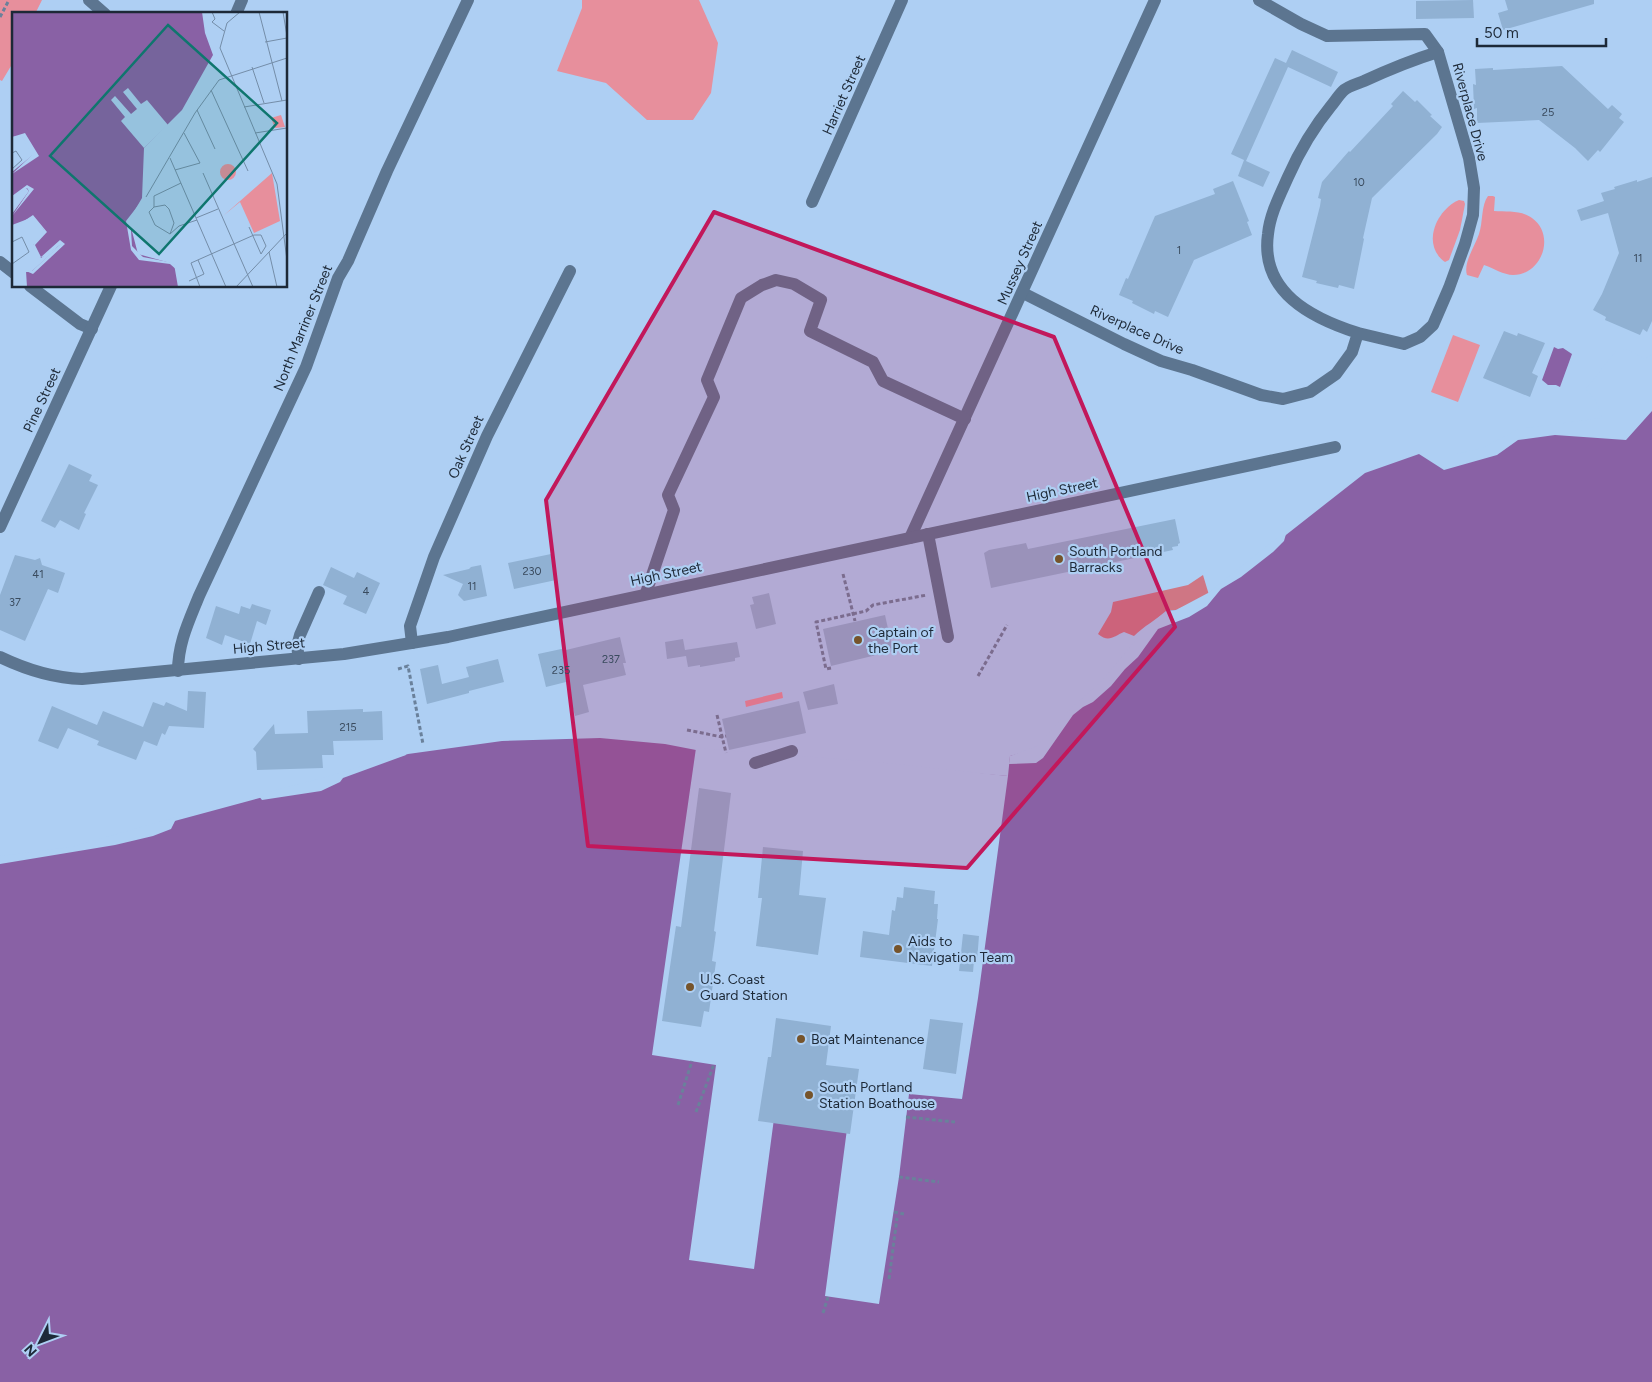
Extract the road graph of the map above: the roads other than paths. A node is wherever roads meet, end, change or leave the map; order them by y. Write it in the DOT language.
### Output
graph roads {
  1 [pos="89,0"];
  2 [pos="242,0"];
  3 [pos="468,0"];
  4 [pos="902,0"];
  5 [pos="1155,0"];
  6 [pos="1259,0"];
  7 [pos="104,12"];
  8 [pos="237,12"];
  9 [pos="1438,52"];
  10 [pos="812,202"];
  11 [pos="0,262"];
  12 [pos="12,271"];
  13 [pos="570,271"];
  14 [pos="33,288"];
  15 [pos="110,288"];
  16 [pos="1023,293"];
  17 [pos="92,330"];
  18 [pos="1358,333"];
  19 [pos="965,419"];
  20 [pos="1335,447"];
  21 [pos="0,527"];
  22 [pos="928,534"];
  23 [pos="910,538"];
  24 [pos="319,592"];
  25 [pos="646,594"];
  26 [pos="948,637"];
  27 [pos="412,643"];
  28 [pos="0,657"];
  29 [pos="299,658"];
  30 [pos="178,671"];
  31 [pos="792,752"];
  32 [pos="755,763"];
  1 -- 7 [label="street"];
  2 -- 8 [label="street"];
  3 -- 30 [label="street, North Marriner Street"];
  4 -- 10 [label="street, Harriet Street"];
  5 -- 16 [label="street, Mussey Street"];
  6 -- 9 [label="street"];
  9 -- 18 [label="street, Riverplace Drive"];
  9 -- 18 [label="street, Riverplace Drive"];
  11 -- 12 [label="street"];
  13 -- 27 [label="street, Oak Street"];
  14 -- 17 [label="street"];
  15 -- 17 [label="street, Pine Street"];
  16 -- 18 [label="street, Riverplace Drive"];
  16 -- 19 [label="street, Mussey Street"];
  17 -- 21 [label="street, Pine Street"];
  19 -- 23 [label="street, Mussey Street"];
  19 -- 25 [label="street"];
  20 -- 22 [label="street, High Street"];
  22 -- 23 [label="street, High Street"];
  22 -- 26 [label="street"];
  23 -- 25 [label="street, High Street"];
  24 -- 29 [label="street"];
  25 -- 27 [label="street, High Street"];
  27 -- 29 [label="street, High Street"];
  28 -- 30 [label="street, High Street"];
  29 -- 30 [label="street, High Street"];
  31 -- 32 [label="street"];
}
